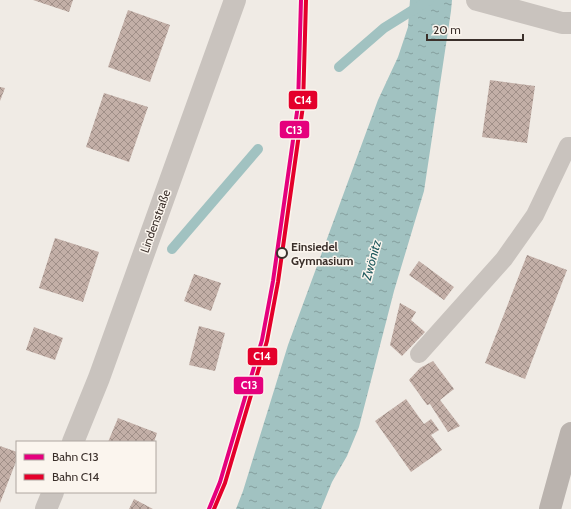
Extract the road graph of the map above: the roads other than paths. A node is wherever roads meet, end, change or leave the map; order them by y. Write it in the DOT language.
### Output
graph roads {
  1 [pos="235,0"];
  2 [pos="482,1"];
  3 [pos="571,23"];
  4 [pos="571,146"];
  5 [pos="419,354"];
  6 [pos="571,433"];
  7 [pos="73,441"];
  8 [pos="53,493"];
  9 [pos="46,509"];
  10 [pos="550,509"];
  1 -- 7 [label="street, Lindenstraße"];
  2 -- 3 [label="street"];
  4 -- 5 [label="lane"];
  6 -- 10 [label="main road"];
  8 -- 9 [label="street"];
}
